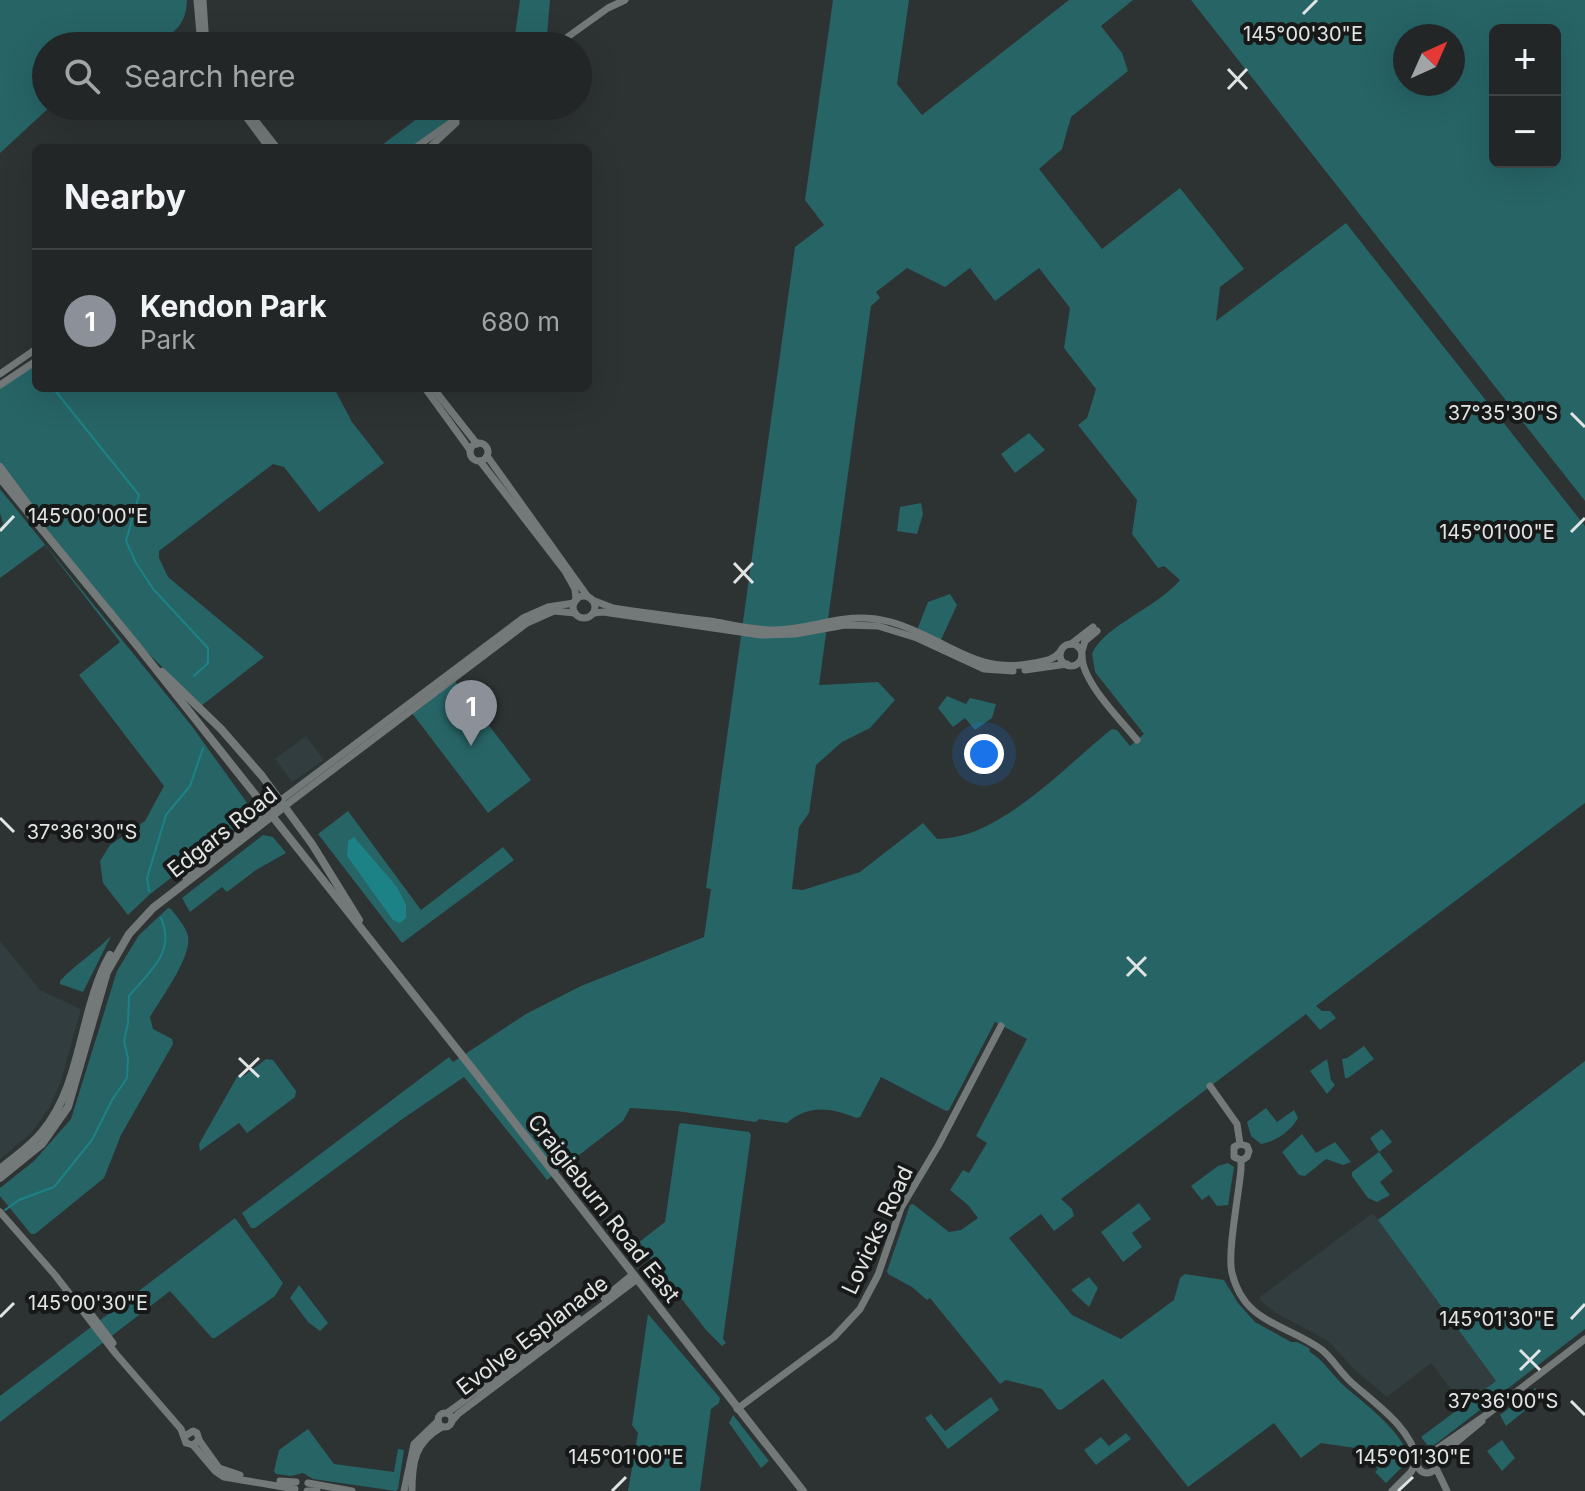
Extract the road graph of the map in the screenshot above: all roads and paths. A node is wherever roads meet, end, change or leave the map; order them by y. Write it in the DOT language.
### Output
graph roads {
  1 [pos="200,0"];
  2 [pos="625,0"];
  3 [pos="203,32"];
  4 [pos="575,32"];
  5 [pos="248,120"];
  6 [pos="255,120"];
  7 [pos="455,120"];
  8 [pos="460,120"];
  9 [pos="266,144"];
  10 [pos="274,144"];
  11 [pos="421,144"];
  12 [pos="433,144"];
  13 [pos="32,352"];
  14 [pos="32,364"];
  15 [pos="0,374"];
  16 [pos="0,385"];
  17 [pos="428,392"];
  18 [pos="436,392"];
  19 [pos="474,447"];
  20 [pos="483,458"];
  21 [pos="0,467"];
  22 [pos="0,478"];
  23 [pos="47,536"];
  24 [pos="590,598"];
  25 [pos="575,602"];
  26 [pos="575,613"];
  27 [pos="594,613"];
  28 [pos="1069,644"];
  29 [pos="139,648"];
  30 [pos="1061,651"];
  31 [pos="1082,654"];
  32 [pos="1067,665"];
  33 [pos="1091,681"];
  34 [pos="1137,740"];
  35 [pos="283,803"];
  36 [pos="270,814"];
  37 [pos="376,947"];
  38 [pos="1001,1026"];
  39 [pos="1210,1086"];
  40 [pos="0,1169"];
  41 [pos="0,1178"];
  42 [pos="3,1212"];
  43 [pos="634,1278"];
  44 [pos="1585,1339"];
  45 [pos="737,1409"];
  46 [pos="450,1417"];
  47 [pos="440,1424"];
  48 [pos="188,1434"];
  49 [pos="196,1442"];
  50 [pos="1412,1444"];
  51 [pos="1432,1458"];
  52 [pos="1417,1462"];
  53 [pos="1426,1473"];
  54 [pos="1442,1483"];
  55 [pos="296,1487"];
  56 [pos="308,1488"];
  57 [pos="317,1491"];
  58 [pos="352,1491"];
  59 [pos="404,1491"];
  60 [pos="412,1491"];
  61 [pos="803,1491"];
  62 [pos="1392,1491"];
  63 [pos="1399,1491"];
  64 [pos="1447,1491"];
  1 -- 3 [label="street"];
  2 -- 4 [label="street"];
  5 -- 9 [label="street"];
  6 -- 10 [label="street"];
  7 -- 11 [label="street"];
  8 -- 12 [label="street"];
  13 -- 15 [label="street"];
  14 -- 16 [label="street"];
  17 -- 19 [label="street"];
  18 -- 19 [label="street"];
  19 -- 20 [label="street"];
  19 -- 20 [label="street"];
  20 -- 24 [label="street"];
  20 -- 25 [label="street"];
  21 -- 23 [label="main road, Craigieburn Road East"];
  22 -- 23 [label="main road, Craigieburn Road East"];
  23 -- 29 [label="main road, Craigieburn Road East"];
  24 -- 25 [label="street"];
  24 -- 27 [label="street"];
  24 -- 30 [label="street"];
  25 -- 26 [label="street"];
  25 -- 35 [label="street, Edgars Road"];
  26 -- 27 [label="street"];
  26 -- 35 [label="street, Edgars Road"];
  27 -- 32 [label="street"];
  28 -- 30 [label="street"];
  28 -- 31 [label="street"];
  28 -- 31 [label="street"];
  29 -- 35 [label="main road, Craigieburn Road East"];
  29 -- 36 [label="main road, Craigieburn Road East"];
  30 -- 32 [label="street"];
  31 -- 32 [label="street"];
  31 -- 33 [label="street"];
  32 -- 33 [label="street"];
  33 -- 34 [label="street"];
  35 -- 36 [label="main road, Edgars Road"];
  35 -- 37 [label="main road, Craigieburn Road East"];
  36 -- 37 [label="main road, Craigieburn Road East"];
  36 -- 40 [label="main road, Edgars Road"];
  36 -- 41 [label="main road, Edgars Road"];
  37 -- 43 [label="main road, Craigieburn Road East"];
  38 -- 45 [label="street, Lovicks Road"];
  39 -- 50 [label="street"];
  42 -- 48 [label="street"];
  43 -- 45 [label="main road, Craigieburn Road East"];
  43 -- 46 [label="street, Evolve Esplanade"];
  44 -- 51 [label="street"];
  45 -- 61 [label="main road, Craigieburn Road East"];
  46 -- 47 [label="street"];
  46 -- 47 [label="street"];
  47 -- 59 [label="street"];
  47 -- 60 [label="street"];
  48 -- 49 [label="street"];
  48 -- 49 [label="street"];
  49 -- 55 [label="street"];
  50 -- 51 [label="street"];
  50 -- 52 [label="street"];
  51 -- 52 [label="street"];
  51 -- 53 [label="street"];
  51 -- 54 [label="street"];
  52 -- 53 [label="street"];
  52 -- 62 [label="street"];
  53 -- 54 [label="street"];
  53 -- 63 [label="street"];
  54 -- 64 [label="street"];
  55 -- 56 [label="street"];
  56 -- 57 [label="street"];
  56 -- 58 [label="street"];
}
